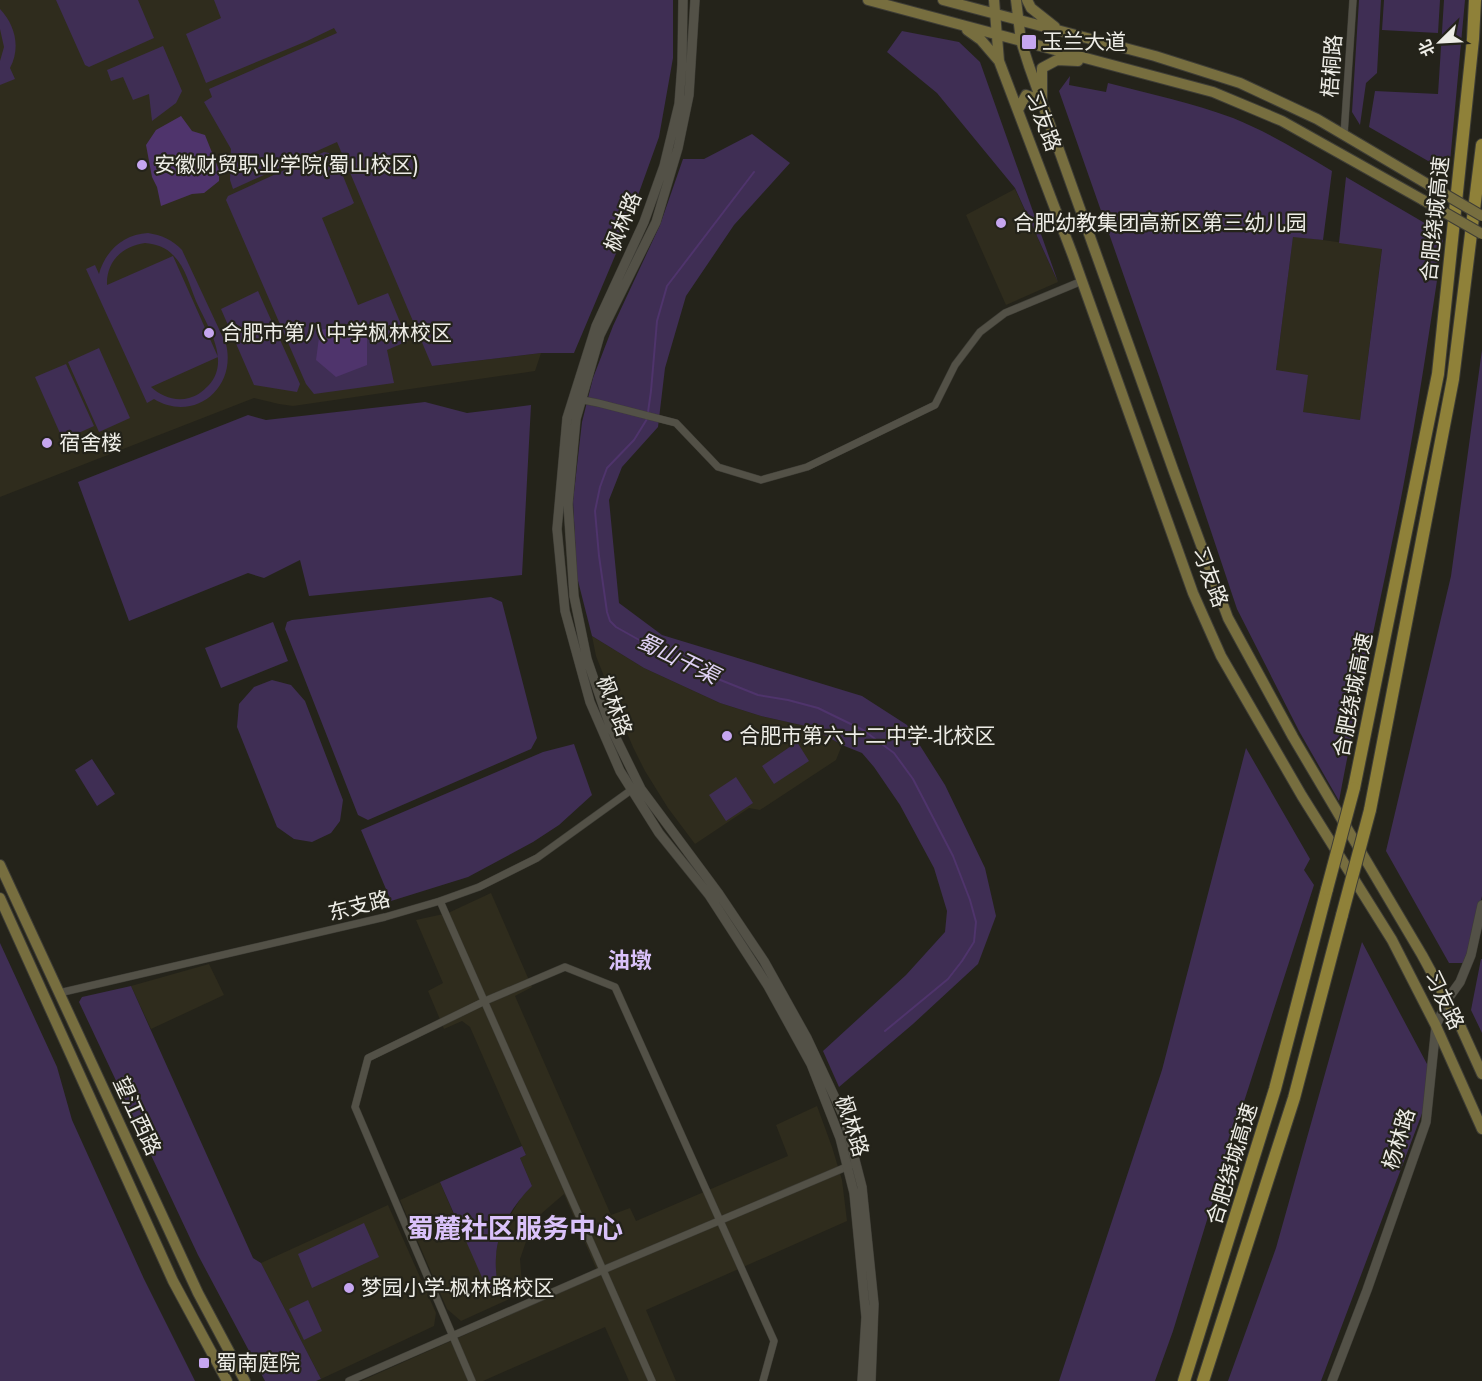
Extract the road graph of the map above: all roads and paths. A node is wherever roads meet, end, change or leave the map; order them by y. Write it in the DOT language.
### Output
graph roads {
  1 [pos="683,0"];
  2 [pos="695,0"];
  3 [pos="868,0"];
  4 [pos="945,0"];
  5 [pos="994,0"];
  6 [pos="1016,0"];
  7 [pos="1027,0"];
  8 [pos="1353,0"];
  9 [pos="1475,0"];
  10 [pos="995,14"];
  11 [pos="942,20"];
  12 [pos="1018,20"];
  13 [pos="959,24"];
  14 [pos="1060,31"];
  15 [pos="997,35"];
  16 [pos="1083,37"];
  17 [pos="1021,41"];
  18 [pos="1078,56"];
  19 [pos="999,61"];
  20 [pos="1095,61"];
  21 [pos="1042,101"];
  22 [pos="1018,110"];
  23 [pos="1344,135"];
  24 [pos="1482,145"];
  25 [pos="1482,216"];
  26 [pos="1482,234"];
  27 [pos="1082,282"];
  28 [pos="577,399"];
  29 [pos="635,787"];
  30 [pos="0,865"];
  31 [pos="0,898"];
  32 [pos="440,901"];
  33 [pos="1482,905"];
  34 [pos="59,993"];
  35 [pos="1447,1000"];
  36 [pos="485,1001"];
  37 [pos="1436,1026"];
  38 [pos="1482,1074"];
  39 [pos="1482,1130"];
  40 [pos="851,1165"];
  41 [pos="720,1220"];
  42 [pos="603,1270"];
  43 [pos="453,1335"];
  44 [pos="226,1381"];
  45 [pos="245,1381"];
  46 [pos="349,1381"];
  47 [pos="472,1381"];
  48 [pos="652,1381"];
  49 [pos="763,1381"];
  50 [pos="862,1381"];
  51 [pos="872,1381"];
  52 [pos="1184,1381"];
  53 [pos="1203,1381"];
  54 [pos="1332,1381"];
  1 -- 28 [label="main road, 枫林路"];
  2 -- 28 [label="main road, 枫林路"];
  3 -- 11 [label="main road"];
  4 -- 10 [label="main road"];
  4 -- 11 [label="main road"];
  5 -- 10 [label="main road, 习友路"];
  6 -- 12 [label="main road, 习友路"];
  7 -- 14 [label="main road"];
  8 -- 23 [label="street, 梧桐路"];
  9 -- 52 [label="highway, 合肥绕城高速, bridge"];
  10 -- 12 [label="main road"];
  10 -- 15 [label="main road, 习友路"];
  11 -- 13 [label="main road"];
  12 -- 14 [label="main road"];
  12 -- 17 [label="main road, 习友路"];
  13 -- 15 [label="main road"];
  13 -- 19 [label="main road"];
  14 -- 16 [label="main road"];
  15 -- 17 [label="main road"];
  15 -- 19 [label="main road, 习友路"];
  16 -- 18 [label="main road"];
  16 -- 23 [label="main road"];
  17 -- 18 [label="main road"];
  17 -- 21 [label="main road, 习友路"];
  18 -- 20 [label="main road"];
  19 -- 22 [label="main road, 习友路"];
  20 -- 21 [label="main road"];
  20 -- 26 [label="main road, bridge"];
  21 -- 22 [label="main road"];
  21 -- 35 [label="main road, 习友路"];
  22 -- 27 [label="main road, 习友路"];
  23 -- 25 [label="main road, bridge"];
  24 -- 53 [label="highway, 合肥绕城高速, bridge"];
  27 -- 28 [label="street"];
  27 -- 37 [label="main road, 习友路"];
  28 -- 29 [label="main road, 枫林路"];
  29 -- 32 [label="street, 东支路"];
  29 -- 40 [label="main road, 枫林路"];
  30 -- 34 [label="main road, 望江西路"];
  31 -- 44 [label="main road, 望江西路"];
  32 -- 34 [label="street, 东支路"];
  32 -- 36 [label="street"];
  33 -- 35 [label="main road, 杨林路"];
  34 -- 45 [label="main road, 望江西路"];
  35 -- 37 [label="main road, 杨林路"];
  35 -- 38 [label="main road, 习友路"];
  36 -- 41 [label="street"];
  36 -- 42 [label="street"];
  36 -- 43 [label="street"];
  37 -- 39 [label="main road, 习友路"];
  37 -- 54 [label="main road, 杨林路"];
  40 -- 41 [label="street"];
  40 -- 50 [label="main road, 枫林路"];
  40 -- 51 [label="main road, 枫林路"];
  41 -- 42 [label="street"];
  41 -- 49 [label="street"];
  42 -- 43 [label="street"];
  42 -- 48 [label="street"];
  43 -- 46 [label="street"];
  43 -- 47 [label="street"];
}
